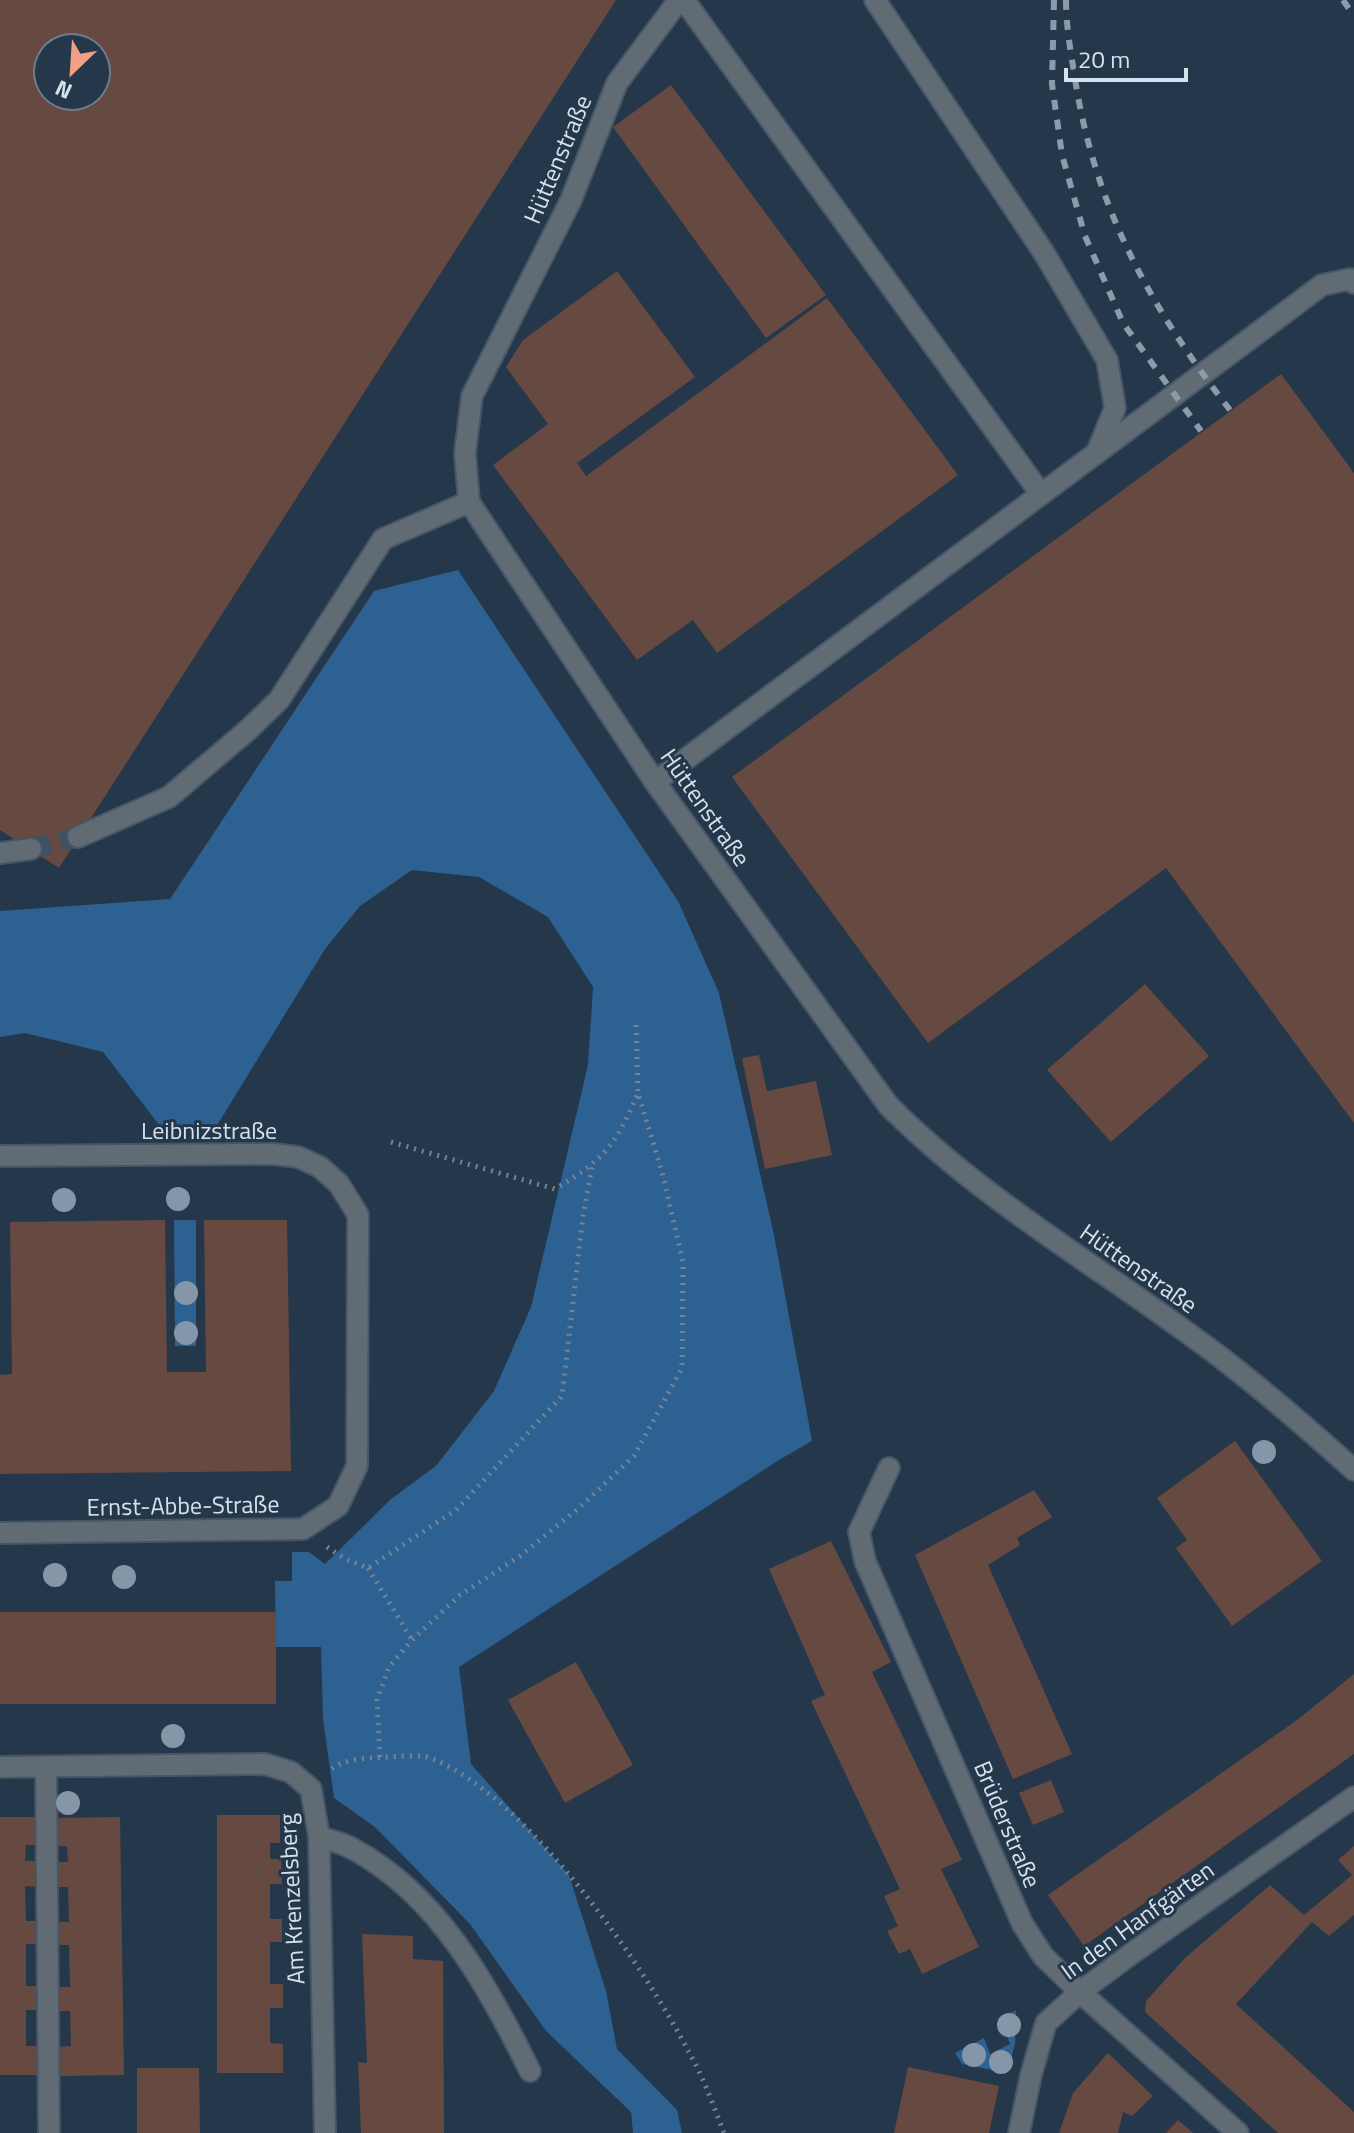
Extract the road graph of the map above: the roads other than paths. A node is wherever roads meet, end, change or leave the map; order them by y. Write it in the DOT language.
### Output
graph roads {
  1 [pos="682,0"];
  2 [pos="875,0"];
  3 [pos="1354,283"];
  4 [pos="1097,453"];
  5 [pos="1041,494"];
  6 [pos="469,502"];
  7 [pos="655,782"];
  8 [pos="78,837"];
  9 [pos="31,849"];
  10 [pos="0,853"];
  11 [pos="0,1156"];
  12 [pos="359,1345"];
  13 [pos="889,1468"];
  14 [pos="1354,1470"];
  15 [pos="0,1533"];
  16 [pos="0,1767"];
  17 [pos="46,1767"];
  18 [pos="1354,1797"];
  19 [pos="319,1837"];
  20 [pos="1080,1992"];
  21 [pos="530,2071"];
  22 [pos="49,2133"];
  23 [pos="325,2133"];
  24 [pos="1019,2133"];
  25 [pos="1238,2133"];
  1 -- 5 [label="street, Hüttenstraße"];
  1 -- 6 [label="street, Hüttenstraße"];
  2 -- 4 [label="street"];
  3 -- 4 [label="street"];
  4 -- 5 [label="street"];
  5 -- 7 [label="street"];
  6 -- 7 [label="street, Hüttenstraße"];
  6 -- 8 [label="street"];
  7 -- 14 [label="street, Hüttenstraße"];
  9 -- 10 [label="street"];
  11 -- 12 [label="street, Leibnizstraße"];
  12 -- 15 [label="street, Ernst-Abbe-Straße"];
  13 -- 20 [label="street, Brüderstraße"];
  16 -- 17 [label="street, Am Krenzelsberg"];
  17 -- 19 [label="street, Am Krenzelsberg"];
  17 -- 22 [label="street"];
  18 -- 20 [label="street, In den Hanfgärten"];
  19 -- 21 [label="street"];
  19 -- 23 [label="street, Am Krenzelsberg"];
  20 -- 24 [label="street, In den Hanfgärten"];
  20 -- 25 [label="street, Brüderstraße"];
}
